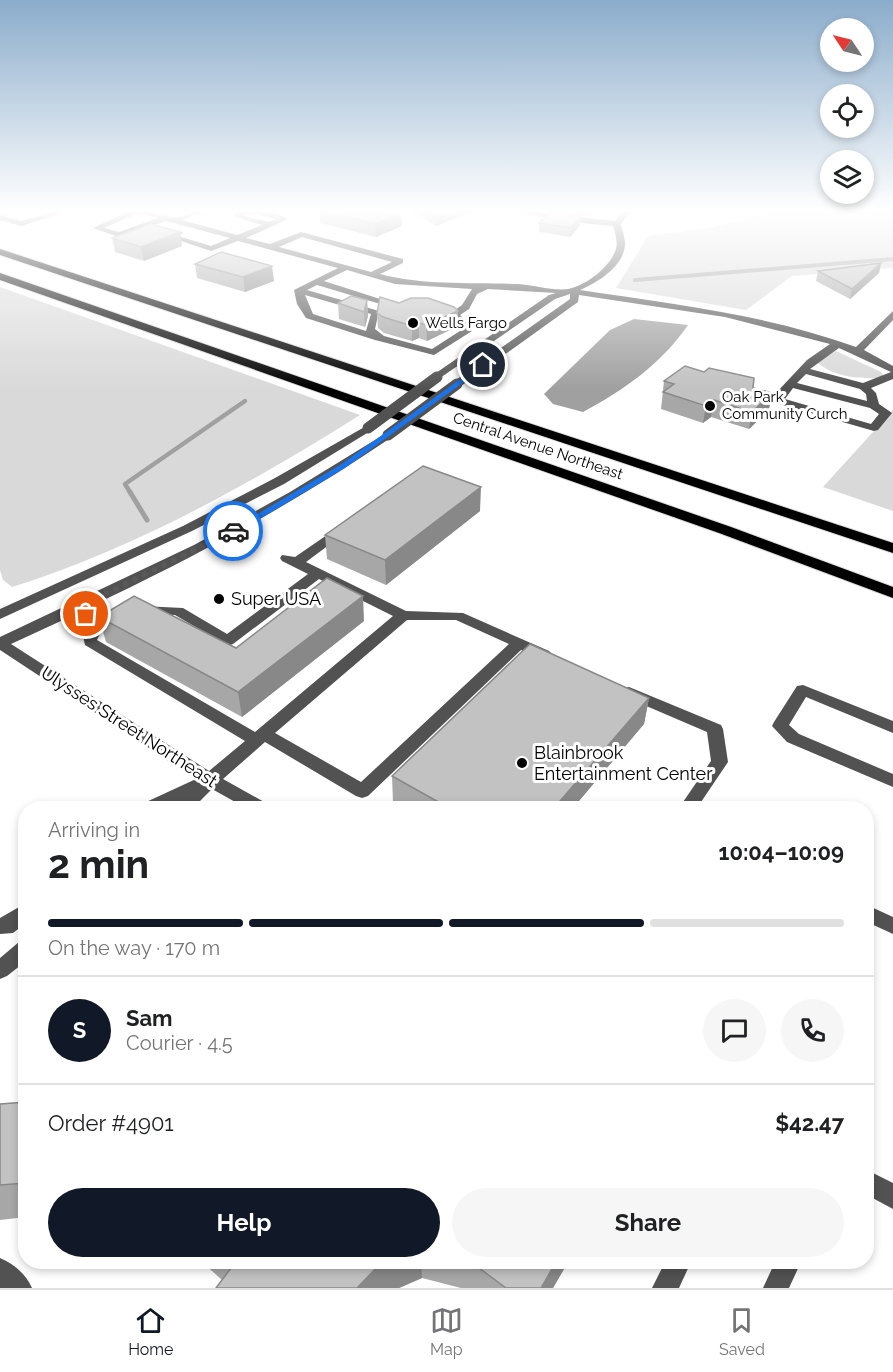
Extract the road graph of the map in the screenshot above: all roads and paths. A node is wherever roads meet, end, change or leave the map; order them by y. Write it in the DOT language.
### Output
graph roads {
  1 [pos="53,269"];
  2 [pos="341,269"];
  3 [pos="352,269"];
  4 [pos="384,269"];
  5 [pos="607,269"];
  6 [pos="372,275"];
  7 [pos="0,276"];
  8 [pos="316,282"];
  9 [pos="487,287"];
  10 [pos="574,292"];
  11 [pos="302,300"];
  12 [pos="411,308"];
  13 [pos="893,314"];
  14 [pos="373,322"];
  15 [pos="381,338"];
  16 [pos="839,344"];
  17 [pos="858,351"];
  18 [pos="804,370"];
  19 [pos="893,373"];
  20 [pos="790,384"];
  21 [pos="864,387"];
  22 [pos="874,406"];
  23 [pos="350,523"];
  24 [pos="893,548"];
  25 [pos="319,572"];
  26 [pos="893,593"];
  27 [pos="77,608"];
  28 [pos="0,614"];
  29 [pos="403,615"];
  30 [pos="101,624"];
  31 [pos="0,643"];
  32 [pos="519,643"];
  33 [pos="554,658"];
  34 [pos="614,685"];
  35 [pos="893,727"];
  36 [pos="260,737"];
  37 [pos="210,780"];
  38 [pos="893,781"];
  39 [pos="165,801"];
  40 [pos="189,801"];
  41 [pos="248,801"];
  42 [pos="693,801"];
  43 [pos="18,917"];
  44 [pos="874,917"];
  45 [pos="0,926"];
  46 [pos="893,926"];
  47 [pos="18,955"];
  48 [pos="0,970"];
  49 [pos="874,1186"];
  50 [pos="893,1197"];
  51 [pos="674,1269"];
  52 [pos="785,1269"];
  53 [pos="0,1271"];
  54 [pos="19,1288"];
  55 [pos="664,1288"];
  56 [pos="776,1288"];
  1 -- 24 [label="highway, Central Avenue Northeast"];
  2 -- 8 [label="street"];
  3 -- 6 [label="street"];
  4 -- 6 [label="street"];
  5 -- 10 [label="street"];
  6 -- 9 [label="street"];
  7 -- 26 [label="highway, Central Avenue Northeast"];
  8 -- 11 [label="street"];
  8 -- 12 [label="street"];
  9 -- 10 [label="street"];
  9 -- 15 [label="street"];
  10 -- 16 [label="street"];
  10 -- 27 [label="street, bridge"];
  10 -- 28 [label="street, bridge"];
  11 -- 14 [label="street"];
  11 -- 14 [label="street"];
  11 -- 15 [label="street"];
  13 -- 17 [label="street"];
  14 -- 15 [label="street"];
  16 -- 17 [label="street"];
  16 -- 18 [label="street"];
  17 -- 19 [label="street"];
  18 -- 20 [label="street"];
  18 -- 21 [label="street"];
  19 -- 21 [label="street"];
  20 -- 22 [label="street"];
  20 -- 22 [label="street"];
  21 -- 22 [label="street"];
  23 -- 25 [label="street"];
  25 -- 29 [label="street"];
  25 -- 30 [label="street"];
  27 -- 30 [label="street"];
  27 -- 31 [label="street"];
  29 -- 32 [label="street"];
  29 -- 36 [label="street"];
  30 -- 36 [label="street"];
  31 -- 37 [label="street, Ulysses Street Northeast"];
  32 -- 33 [label="street"];
  32 -- 36 [label="street"];
  34 -- 42 [label="street"];
  35 -- 38 [label="street"];
  36 -- 37 [label="street"];
  37 -- 39 [label="street"];
  37 -- 40 [label="street"];
  37 -- 41 [label="street, Ulysses Street Northeast"];
  43 -- 45 [label="street"];
  44 -- 46 [label="street"];
  47 -- 48 [label="street"];
  49 -- 50 [label="street"];
  51 -- 55 [label="street"];
  52 -- 56 [label="street"];
  53 -- 54 [label="street"];
}
